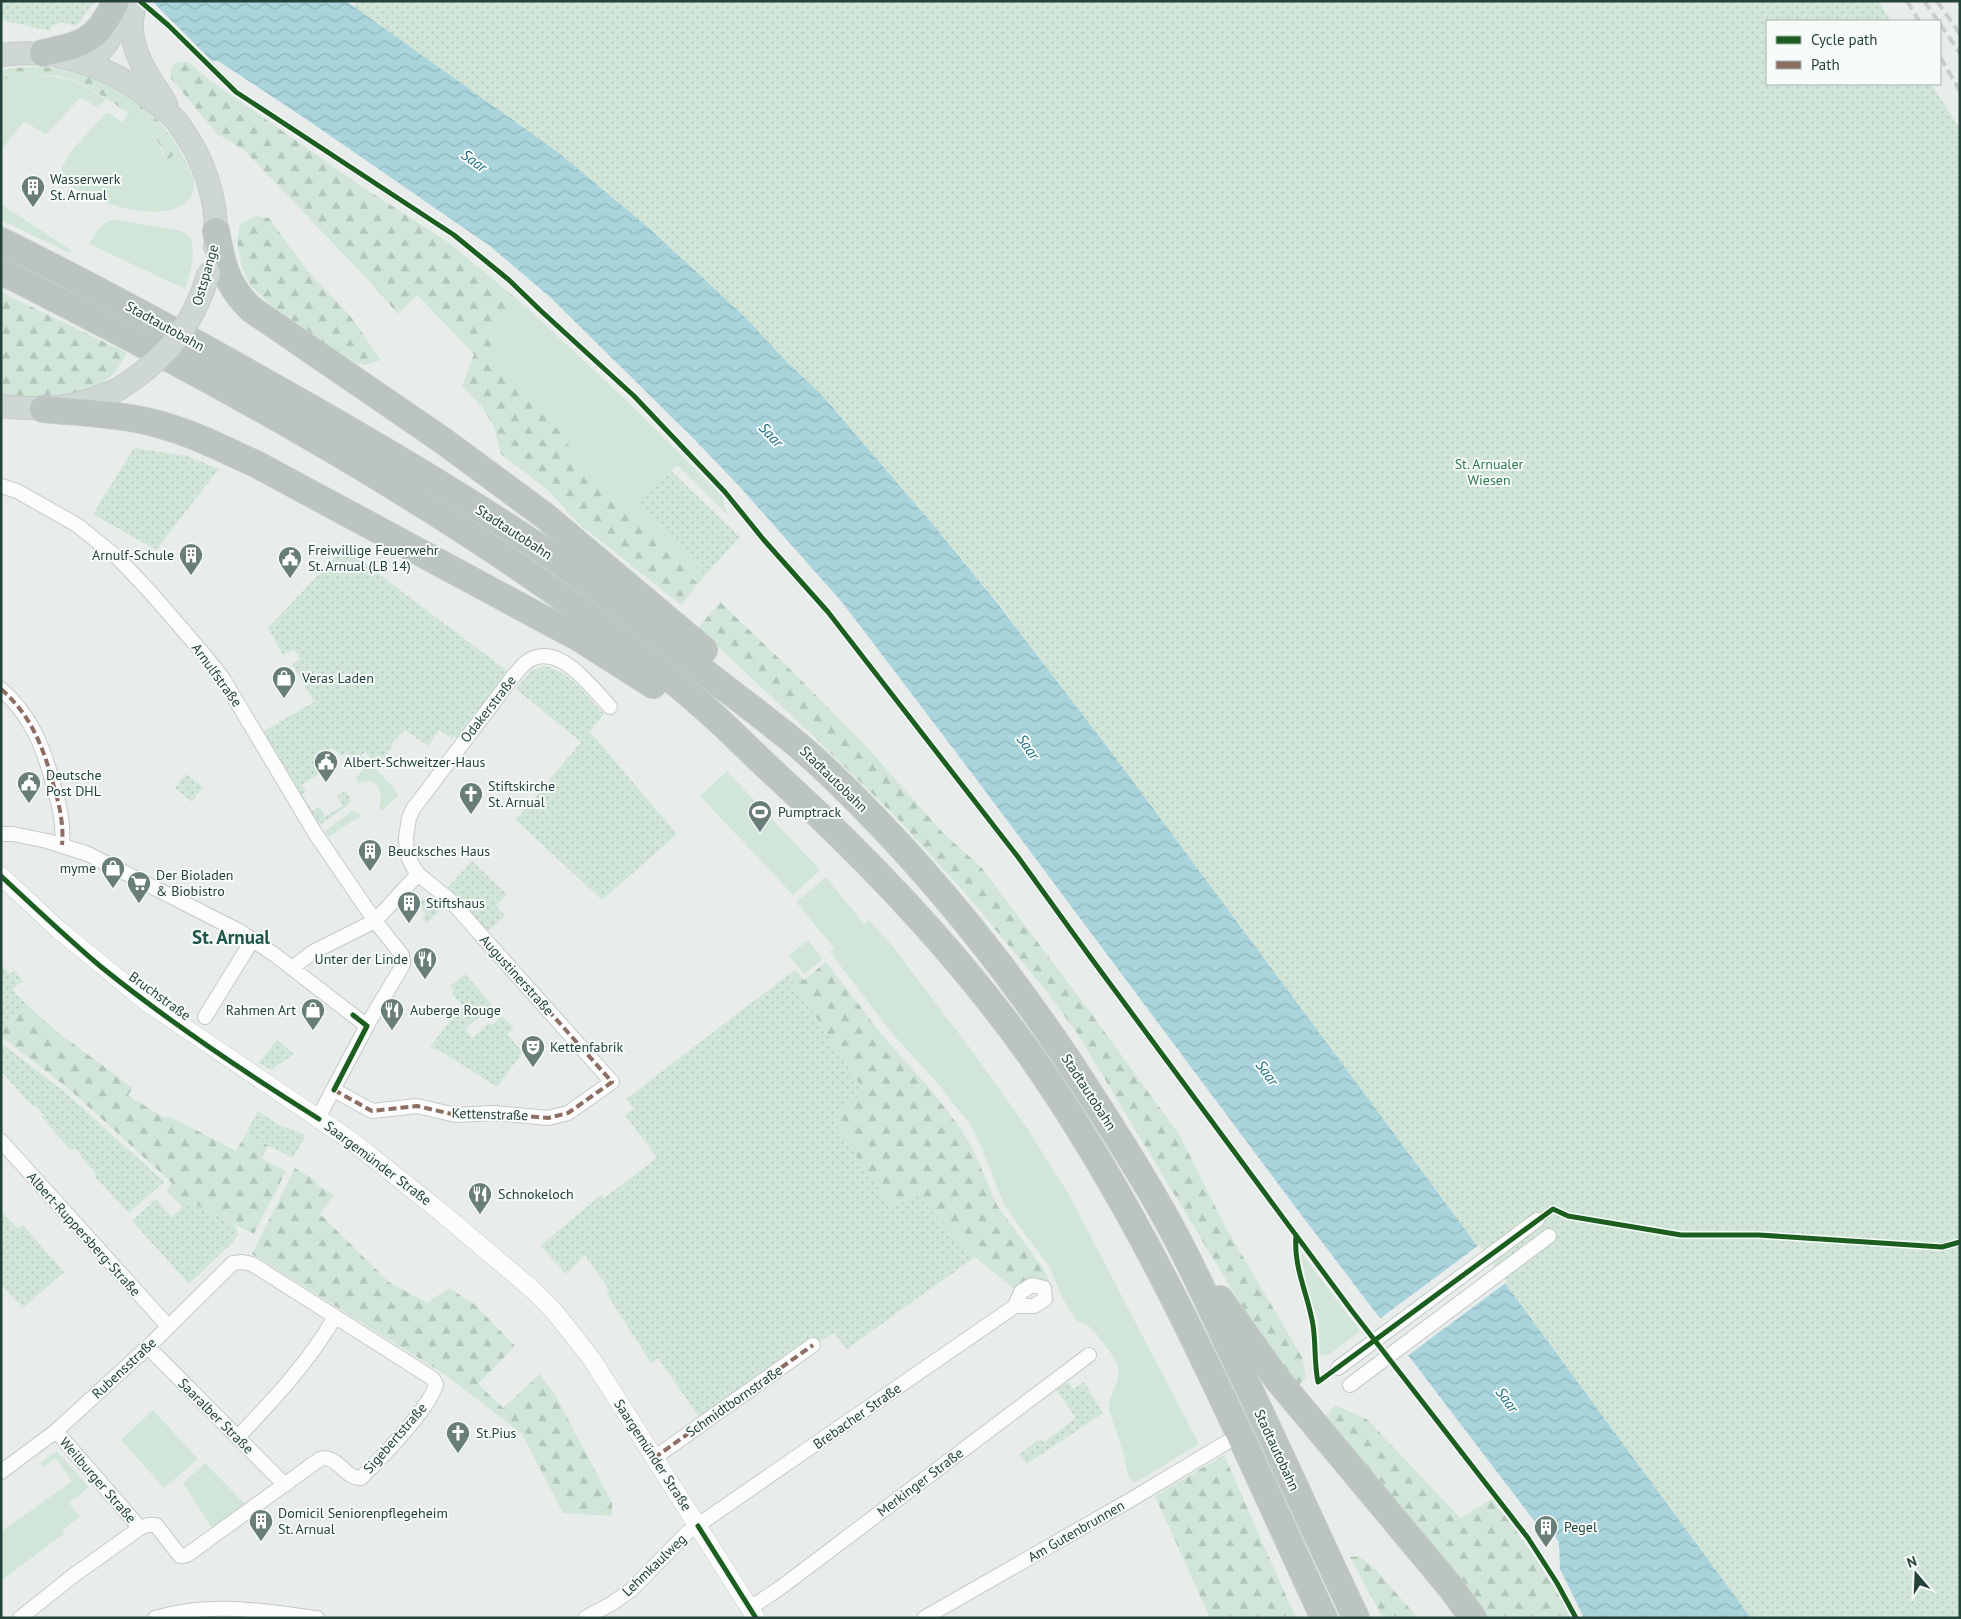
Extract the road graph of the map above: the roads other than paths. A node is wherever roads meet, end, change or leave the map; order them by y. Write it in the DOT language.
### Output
graph roads {
  1 [pos="125,1"];
  2 [pos="135,1"];
  3 [pos="117,19"];
  4 [pos="43,53"];
  5 [pos="1,55"];
  6 [pos="84,63"];
  7 [pos="176,120"];
  8 [pos="216,231"];
  9 [pos="1,241"];
  10 [pos="1,271"];
  11 [pos="1,406"];
  12 [pos="44,409"];
  13 [pos="1,486"];
  14 [pos="1,689"];
  15 [pos="610,707"];
  16 [pos="794,741"];
  17 [pos="753,754"];
  18 [pos="1,834"];
  19 [pos="62,845"];
  20 [pos="418,874"];
  21 [pos="1,876"];
  22 [pos="375,921"];
  23 [pos="253,939"];
  24 [pos="292,968"];
  25 [pos="205,1017"];
  26 [pos="367,1026"];
  27 [pos="612,1082"];
  28 [pos="334,1090"];
  29 [pos="318,1118"];
  30 [pos="1,1141"];
  31 [pos="1537,1220"];
  32 [pos="1169,1223"];
  33 [pos="1549,1236"];
  34 [pos="243,1262"];
  35 [pos="1016,1306"];
  36 [pos="335,1317"];
  37 [pos="168,1326"];
  38 [pos="813,1345"];
  39 [pos="148,1347"];
  40 [pos="1088,1355"];
  41 [pos="1338,1368"];
  42 [pos="1350,1385"];
  43 [pos="56,1431"];
  44 [pos="238,1437"];
  45 [pos="1226,1442"];
  46 [pos="654,1458"];
  47 [pos="1,1472"];
  48 [pos="285,1485"];
  49 [pos="698,1526"];
  50 [pos="140,1528"];
  51 [pos="753,1613"];
  52 [pos="20,1618"];
  53 [pos="156,1618"];
  54 [pos="317,1618"];
  55 [pos="585,1618"];
  56 [pos="924,1618"];
  57 [pos="1324,1618"];
  58 [pos="1356,1618"];
  59 [pos="1474,1618"];
  1 -- 3 [label="main road"];
  2 -- 3 [label="main road"];
  3 -- 4 [label="highway"];
  3 -- 6 [label="main road"];
  3 -- 7 [label="main road"];
  4 -- 5 [label="main road, Ostspange"];
  4 -- 6 [label="main road, Ostspange"];
  6 -- 7 [label="main road, Ostspange"];
  7 -- 8 [label="main road, Ostspange"];
  8 -- 12 [label="main road, Ostspange, bridge"];
  8 -- 16 [label="highway"];
  9 -- 16 [label="highway, Stadtautobahn"];
  10 -- 17 [label="highway, Stadtautobahn"];
  11 -- 12 [label="main road, Ostspange"];
  12 -- 17 [label="highway"];
  13 -- 22 [label="street, Arnulfstraße"];
  14 -- 19 [label="street"];
  15 -- 20 [label="street, Odakerstraße"];
  16 -- 32 [label="highway, Stadtautobahn"];
  17 -- 57 [label="highway, Stadtautobahn"];
  18 -- 19 [label="street"];
  19 -- 23 [label="street"];
  20 -- 22 [label="street"];
  20 -- 27 [label="street, Augustinerstraße"];
  21 -- 29 [label="street, Bruchstraße"];
  22 -- 24 [label="street"];
  22 -- 26 [label="street, Arnulfstraße"];
  23 -- 24 [label="street"];
  23 -- 25 [label="street"];
  24 -- 26 [label="street"];
  26 -- 28 [label="street, Saargemünder Straße"];
  27 -- 28 [label="street, Kettenstraße"];
  28 -- 29 [label="street, Saargemünder Straße"];
  29 -- 46 [label="street, Saargemünder Straße"];
  30 -- 37 [label="street, Albert-Ruppersberg-Straße"];
  31 -- 41 [label="street"];
  32 -- 58 [label="highway, Stadtautobahn"];
  32 -- 59 [label="highway"];
  33 -- 42 [label="street"];
  34 -- 36 [label="street, Sigebertstraße"];
  34 -- 37 [label="street, Rubensstraße"];
  35 -- 49 [label="street, Brebacher Straße"];
  36 -- 44 [label="street"];
  36 -- 48 [label="street, Sigebertstraße"];
  37 -- 39 [label="street, Rubensstraße"];
  38 -- 46 [label="street, Schmidtbornstraße"];
  39 -- 43 [label="street, Rubensstraße"];
  39 -- 44 [label="street, Saaralber Straße"];
  40 -- 51 [label="street, Merkinger Straße"];
  43 -- 47 [label="street, Rubensstraße"];
  43 -- 50 [label="street, Weilburger Straße"];
  44 -- 48 [label="street, Saaralber Straße"];
  45 -- 56 [label="street, Am Gutenbrunnen"];
  46 -- 49 [label="street, Saargemünder Straße"];
  48 -- 50 [label="street, Sigebertstraße"];
  49 -- 51 [label="street, Saargemünder Straße"];
  49 -- 55 [label="street, Lehmkaulweg"];
  50 -- 52 [label="street"];
  53 -- 54 [label="street"];
}
